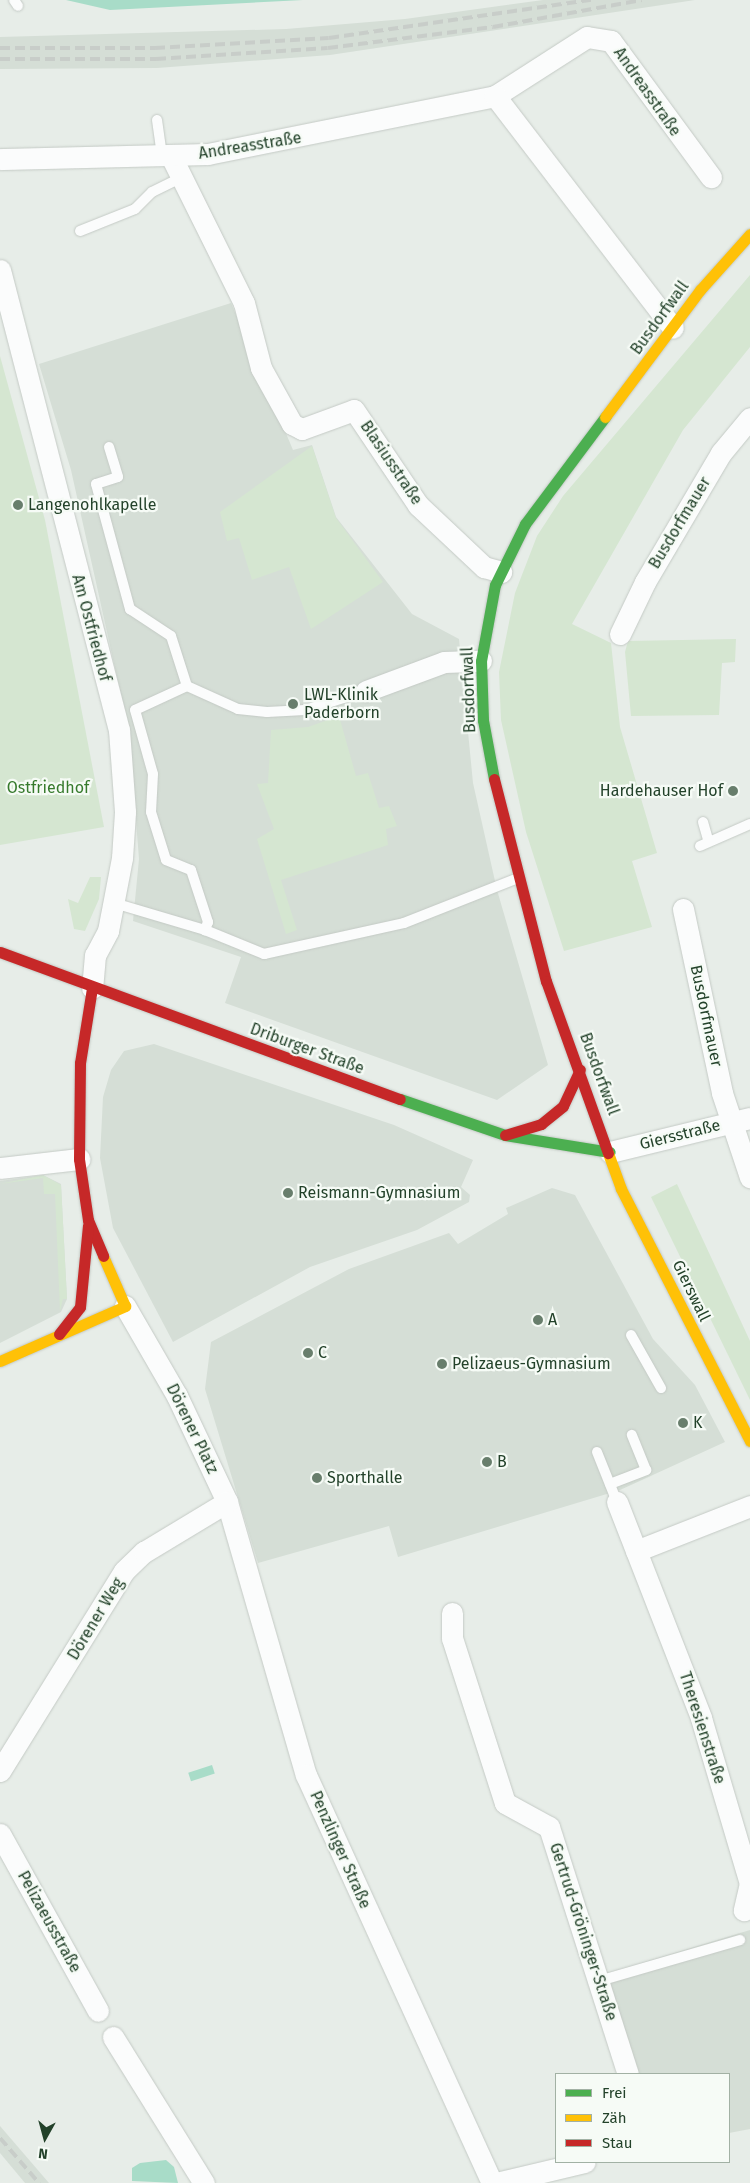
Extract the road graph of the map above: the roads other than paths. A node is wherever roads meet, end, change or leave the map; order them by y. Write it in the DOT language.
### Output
graph roads {
  1 [pos="496,96"];
  2 [pos="157,120"];
  3 [pos="167,156"];
  4 [pos="0,158"];
  5 [pos="711,177"];
  6 [pos="179,179"];
  7 [pos="80,231"];
  8 [pos="750,234"];
  9 [pos="0,270"];
  10 [pos="674,328"];
  11 [pos="750,418"];
  12 [pos="109,447"];
  13 [pos="501,572"];
  14 [pos="620,634"];
  15 [pos="481,661"];
  16 [pos="187,686"];
  17 [pos="366,691"];
  18 [pos="703,822"];
  19 [pos="750,824"];
  20 [pos="519,878"];
  21 [pos="114,903"];
  22 [pos="683,909"];
  23 [pos="206,930"];
  24 [pos="0,952"];
  25 [pos="92,988"];
  26 [pos="580,1070"];
  27 [pos="742,1120"];
  28 [pos="505,1135"];
  29 [pos="610,1152"];
  30 [pos="79,1159"];
  31 [pos="0,1168"];
  32 [pos="750,1177"];
  33 [pos="88,1220"];
  34 [pos="125,1306"];
  35 [pos="631,1335"];
  36 [pos="58,1336"];
  37 [pos="0,1361"];
  38 [pos="661,1388"];
  39 [pos="632,1435"];
  40 [pos="750,1441"];
  41 [pos="597,1452"];
  42 [pos="614,1493"];
  43 [pos="227,1502"];
  44 [pos="750,1506"];
  45 [pos="636,1551"];
  46 [pos="452,1613"];
  47 [pos="0,1772"];
  48 [pos="0,1834"];
  49 [pos="744,1910"];
  50 [pos="740,1940"];
  51 [pos="599,1981"];
  52 [pos="98,2011"];
  53 [pos="113,2038"];
  54 [pos="628,2073"];
  55 [pos="581,2163"];
  56 [pos="204,2183"];
  57 [pos="494,2183"];
  1 -- 3 [label="street, Andreasstraße"];
  1 -- 5 [label="street, Andreasstraße"];
  1 -- 10 [label="street"];
  2 -- 3 [label="lane"];
  3 -- 4 [label="street, Andreasstraße"];
  3 -- 6 [label="street, Blasiusstraße"];
  6 -- 7 [label="lane"];
  6 -- 13 [label="street, Blasiusstraße"];
  8 -- 10 [label="main road, Busdorfwall"];
  9 -- 21 [label="street, Am Ostfriedhof"];
  10 -- 13 [label="main road, Busdorfwall"];
  11 -- 14 [label="street, Busdorfmauer"];
  12 -- 16 [label="lane"];
  13 -- 15 [label="main road, Busdorfwall"];
  15 -- 17 [label="street"];
  15 -- 20 [label="main road, Busdorfwall"];
  16 -- 17 [label="lane"];
  16 -- 23 [label="lane"];
  18 -- 19 [label="lane"];
  20 -- 23 [label="lane"];
  20 -- 26 [label="main road, Busdorfwall"];
  21 -- 23 [label="lane"];
  21 -- 25 [label="street, Am Ostfriedhof"];
  22 -- 27 [label="street, Busdorfmauer"];
  24 -- 25 [label="main road, Driburger Straße"];
  25 -- 28 [label="main road, Driburger Straße"];
  25 -- 30 [label="main road"];
  26 -- 28 [label="main road"];
  26 -- 29 [label="main road, Busdorfwall"];
  27 -- 29 [label="street, Giersstraße"];
  27 -- 32 [label="street, Busdorfmauer"];
  28 -- 29 [label="main road, Driburger Straße"];
  29 -- 40 [label="main road, Gierswall"];
  30 -- 31 [label="street"];
  30 -- 33 [label="main road"];
  33 -- 34 [label="main road"];
  33 -- 36 [label="main road"];
  34 -- 36 [label="main road"];
  34 -- 43 [label="street, Dörener Platz"];
  35 -- 38 [label="lane"];
  36 -- 37 [label="main road"];
  39 -- 42 [label="lane"];
  41 -- 42 [label="lane"];
  42 -- 45 [label="street, Theresienstraße"];
  43 -- 47 [label="street, Dörener Weg"];
  43 -- 57 [label="street, Penzlinger Straße"];
  44 -- 45 [label="street"];
  45 -- 49 [label="street, Theresienstraße"];
  46 -- 51 [label="street, Gertrud-Gröninger-Straße"];
  48 -- 52 [label="street, Pelizaeusstraße"];
  50 -- 51 [label="lane"];
  51 -- 54 [label="street, Gertrud-Gröninger-Straße"];
  53 -- 56 [label="street"];
  55 -- 57 [label="street"];
}
